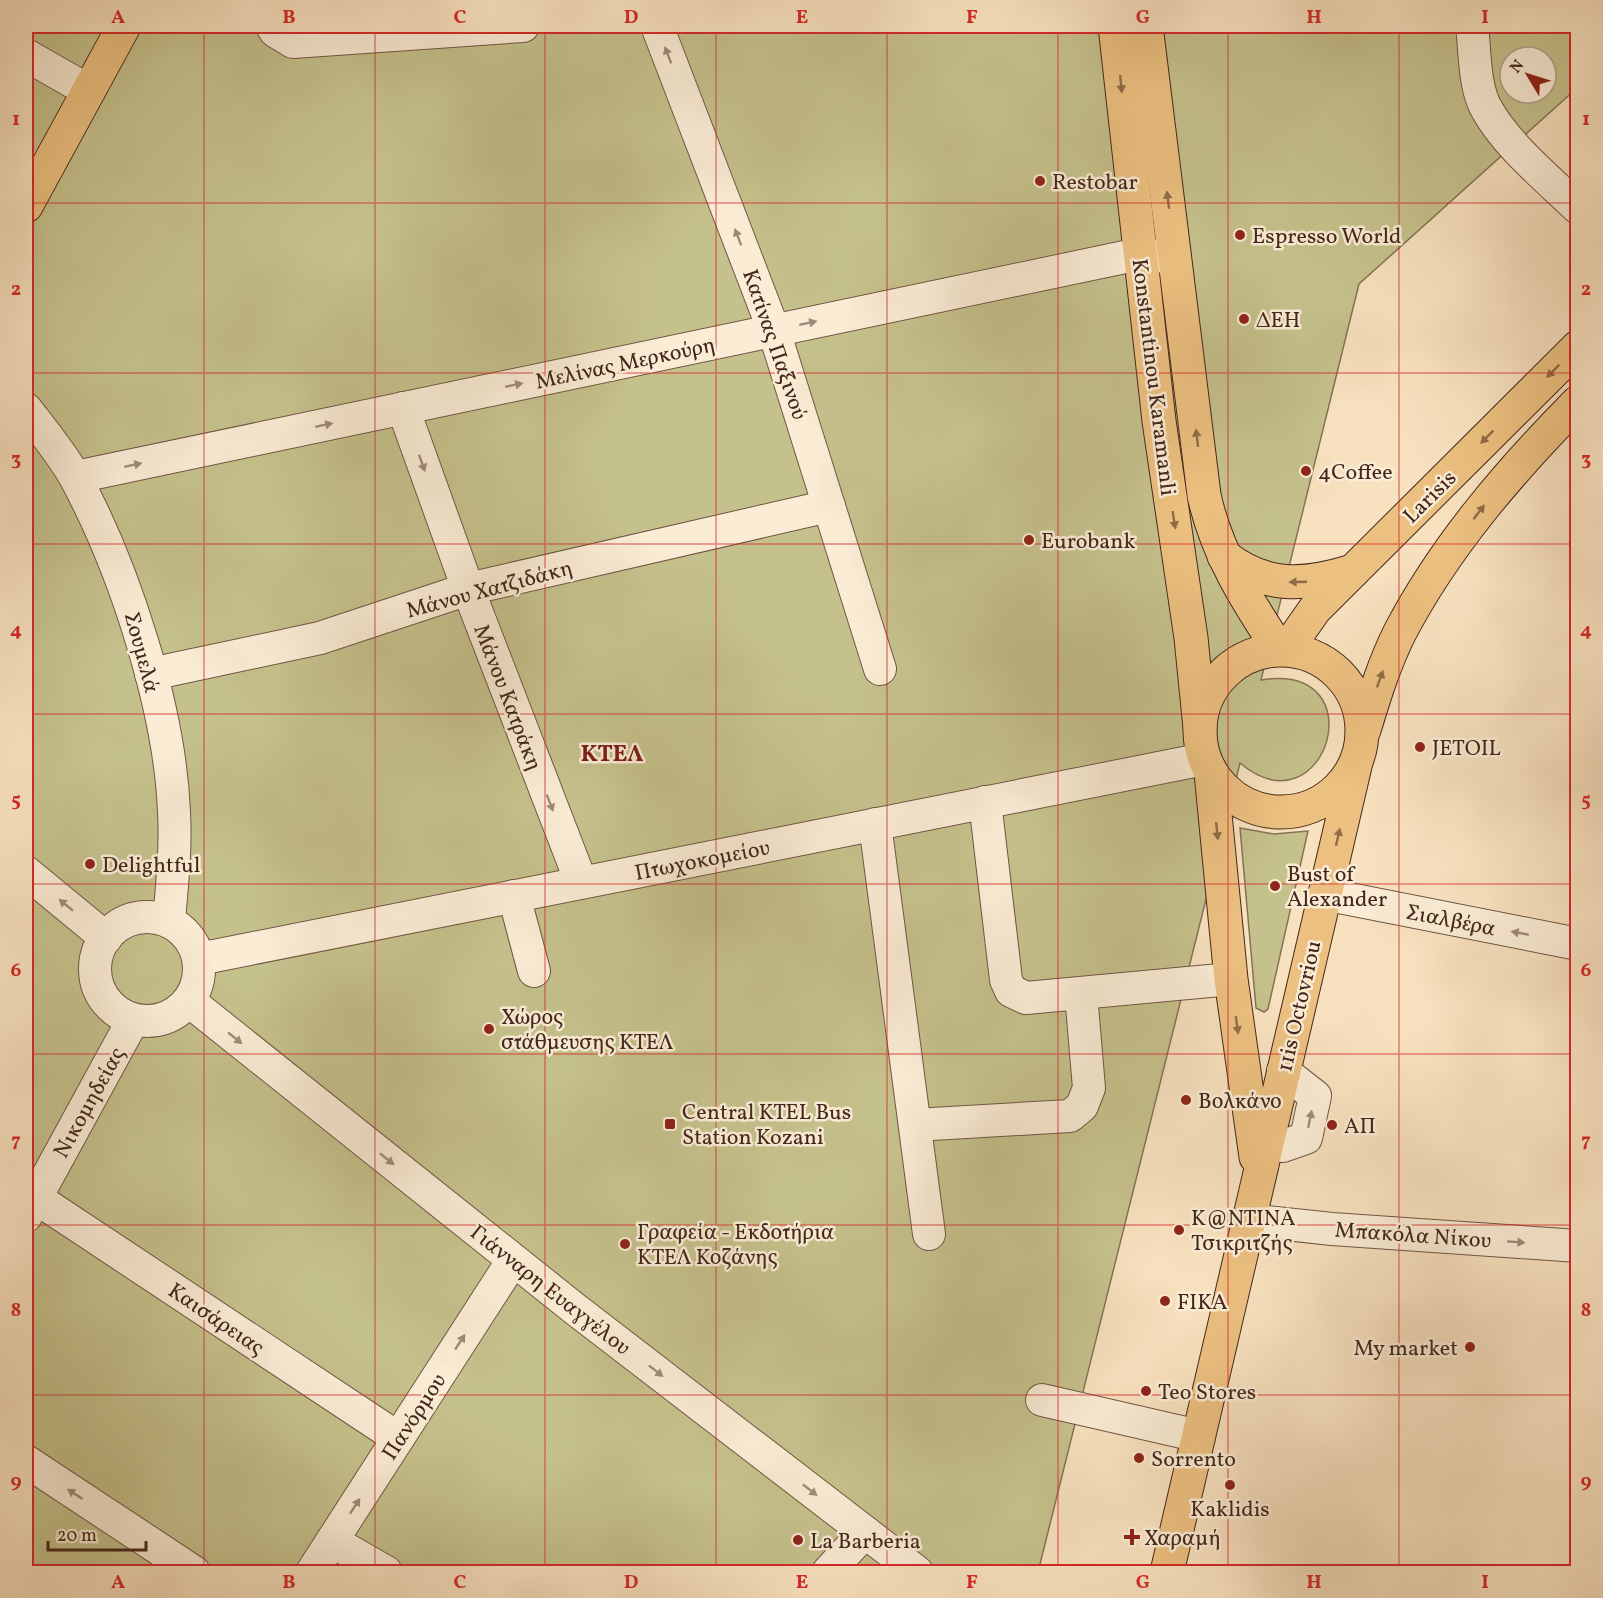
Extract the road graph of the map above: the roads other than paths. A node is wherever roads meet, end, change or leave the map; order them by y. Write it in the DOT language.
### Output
graph roads {
  1 [pos="124,26"];
  2 [pos="523,26"];
  3 [pos="657,26"];
  4 [pos="1115,26"];
  5 [pos="1146,26"];
  6 [pos="1472,26"];
  7 [pos="282,34"];
  8 [pos="26,55"];
  9 [pos="89,91"];
  10 [pos="26,206"];
  11 [pos="1578,208"];
  12 [pos="1139,254"];
  13 [pos="1176,258"];
  14 [pos="774,331"];
  15 [pos="1578,347"];
  16 [pos="1528,396"];
  17 [pos="403,408"];
  18 [pos="26,409"];
  19 [pos="1573,413"];
  20 [pos="76,477"];
  21 [pos="829,506"];
  22 [pos="1224,555"];
  23 [pos="1355,570"];
  24 [pos="468,589"];
  25 [pos="1283,649"];
  26 [pos="880,669"];
  27 [pos="151,674"];
  28 [pos="1363,735"];
  29 [pos="1205,753"];
  30 [pos="1355,766"];
  31 [pos="985,802"];
  32 [pos="875,824"];
  33 [pos="26,872"];
  34 [pos="581,882"];
  35 [pos="1324,894"];
  36 [pos="514,896"];
  37 [pos="169,921"];
  38 [pos="106,938"];
  39 [pos="1578,944"];
  40 [pos="199,959"];
  41 [pos="534,971"];
  42 [pos="1231,979"];
  43 [pos="1081,994"];
  44 [pos="189,1001"];
  45 [pos="134,1020"];
  46 [pos="1283,1071"];
  47 [pos="915,1125"];
  48 [pos="1283,1146"];
  49 [pos="1259,1176"];
  50 [pos="31,1207"];
  51 [pos="1249,1220"];
  52 [pos="929,1234"];
  53 [pos="1578,1246"];
  54 [pos="513,1260"];
  55 [pos="1042,1400"];
  56 [pos="1199,1436"];
  57 [pos="398,1438"];
  58 [pos="26,1461"];
  59 [pos="864,1532"];
  60 [pos="333,1541"];
  61 [pos="194,1572"];
  62 [pos="312,1572"];
  63 [pos="386,1572"];
  64 [pos="828,1572"];
  65 [pos="917,1572"];
  66 [pos="1167,1572"];
  1 -- 9 [label="main road"];
  2 -- 7 [label="street"];
  14 -- 3 [label="street, Κατίνας Παξινού, one-way"];
  4 -- 12 [label="main road, Konstantinou Karamanli, one-way"];
  13 -- 5 [label="main road, Konstantinou Karamanli, one-way"];
  6 -- 11 [label="street"];
  8 -- 9 [label="street"];
  9 -- 10 [label="main road"];
  12 -- 13 [label="street, Μελίνας Μερκούρη"];
  14 -- 12 [label="street, Μελίνας Μερκούρη, one-way"];
  12 -- 29 [label="main road, Konstantinou Karamanli, one-way"];
  22 -- 13 [label="main road, Konstantinou Karamanli, one-way"];
  17 -- 14 [label="street, Μελίνας Μερκούρη, one-way"];
  14 -- 21 [label="street, Κατίνας Παξινού"];
  15 -- 16 [label="main road, Larisis, one-way"];
  16 -- 19 [label="street"];
  16 -- 23 [label="main road, Larisis, one-way"];
  20 -- 17 [label="street, Μελίνας Μερκούρη, one-way"];
  17 -- 24 [label="street, Μάνου Κατράκη, one-way"];
  18 -- 20 [label="street, Σουμελά"];
  28 -- 19 [label="main road, Larisis, one-way"];
  20 -- 27 [label="street, Σουμελά"];
  21 -- 24 [label="street, Μάνου Χατζιδάκη"];
  21 -- 26 [label="street, Κατίνας Παξινού"];
  23 -- 22 [label="main road, one-way"];
  22 -- 25 [label="main road, Konstantinou Karamanli"];
  23 -- 25 [label="main road, Larisis"];
  24 -- 27 [label="street, Μάνου Χατζιδάκη"];
  24 -- 34 [label="street, Μάνου Κατράκη, one-way"];
  25 -- 28 [label="main road"];
  25 -- 29 [label="main road"];
  27 -- 37 [label="street, Σουμελά"];
  28 -- 30 [label="main road"];
  29 -- 30 [label="main road"];
  29 -- 31 [label="street, Πτωχοκομείου"];
  29 -- 42 [label="main road, 11is Octovriou, one-way"];
  35 -- 30 [label="main road, 11is Octovriou, one-way"];
  31 -- 32 [label="street, Πτωχοκομείου"];
  31 -- 43 [label="street"];
  32 -- 34 [label="street, Πτωχοκομείου"];
  32 -- 47 [label="street"];
  38 -- 33 [label="street, one-way"];
  34 -- 36 [label="street, Πτωχοκομείου"];
  39 -- 35 [label="street, Σιαλβέρα, one-way"];
  35 -- 46 [label="main road, 11is Octovriou"];
  36 -- 40 [label="street, Πτωχοκομείου"];
  36 -- 41 [label="street"];
  37 -- 38 [label="street"];
  37 -- 40 [label="street"];
  38 -- 45 [label="street"];
  40 -- 44 [label="street"];
  42 -- 43 [label="street"];
  42 -- 49 [label="main road, 11is Octovriou, one-way"];
  43 -- 47 [label="street"];
  44 -- 45 [label="street"];
  44 -- 54 [label="street, Γιάνναρη Ευαγγέλου, one-way"];
  45 -- 50 [label="street, Νικομηδείας"];
  48 -- 46 [label="street, one-way"];
  46 -- 49 [label="main road, 11is Octovriou"];
  47 -- 52 [label="street"];
  49 -- 51 [label="main road, 11is Octovriou"];
  50 -- 57 [label="street, Καισάρειας"];
  51 -- 53 [label="street, Μπακόλα Νίκου, one-way"];
  51 -- 56 [label="main road, 11is Octovriou"];
  57 -- 54 [label="street, Πανόρμου, one-way"];
  54 -- 59 [label="street, Γιάνναρη Ευαγγέλου, one-way"];
  55 -- 56 [label="street"];
  56 -- 66 [label="main road, 11is Octovriou"];
  60 -- 57 [label="street, Πανόρμου, one-way"];
  61 -- 58 [label="street, one-way"];
  59 -- 64 [label="street"];
  59 -- 65 [label="street, Γιάνναρη Ευαγγέλου"];
  60 -- 62 [label="street, Πανόρμου"];
  60 -- 63 [label="street"];
}
